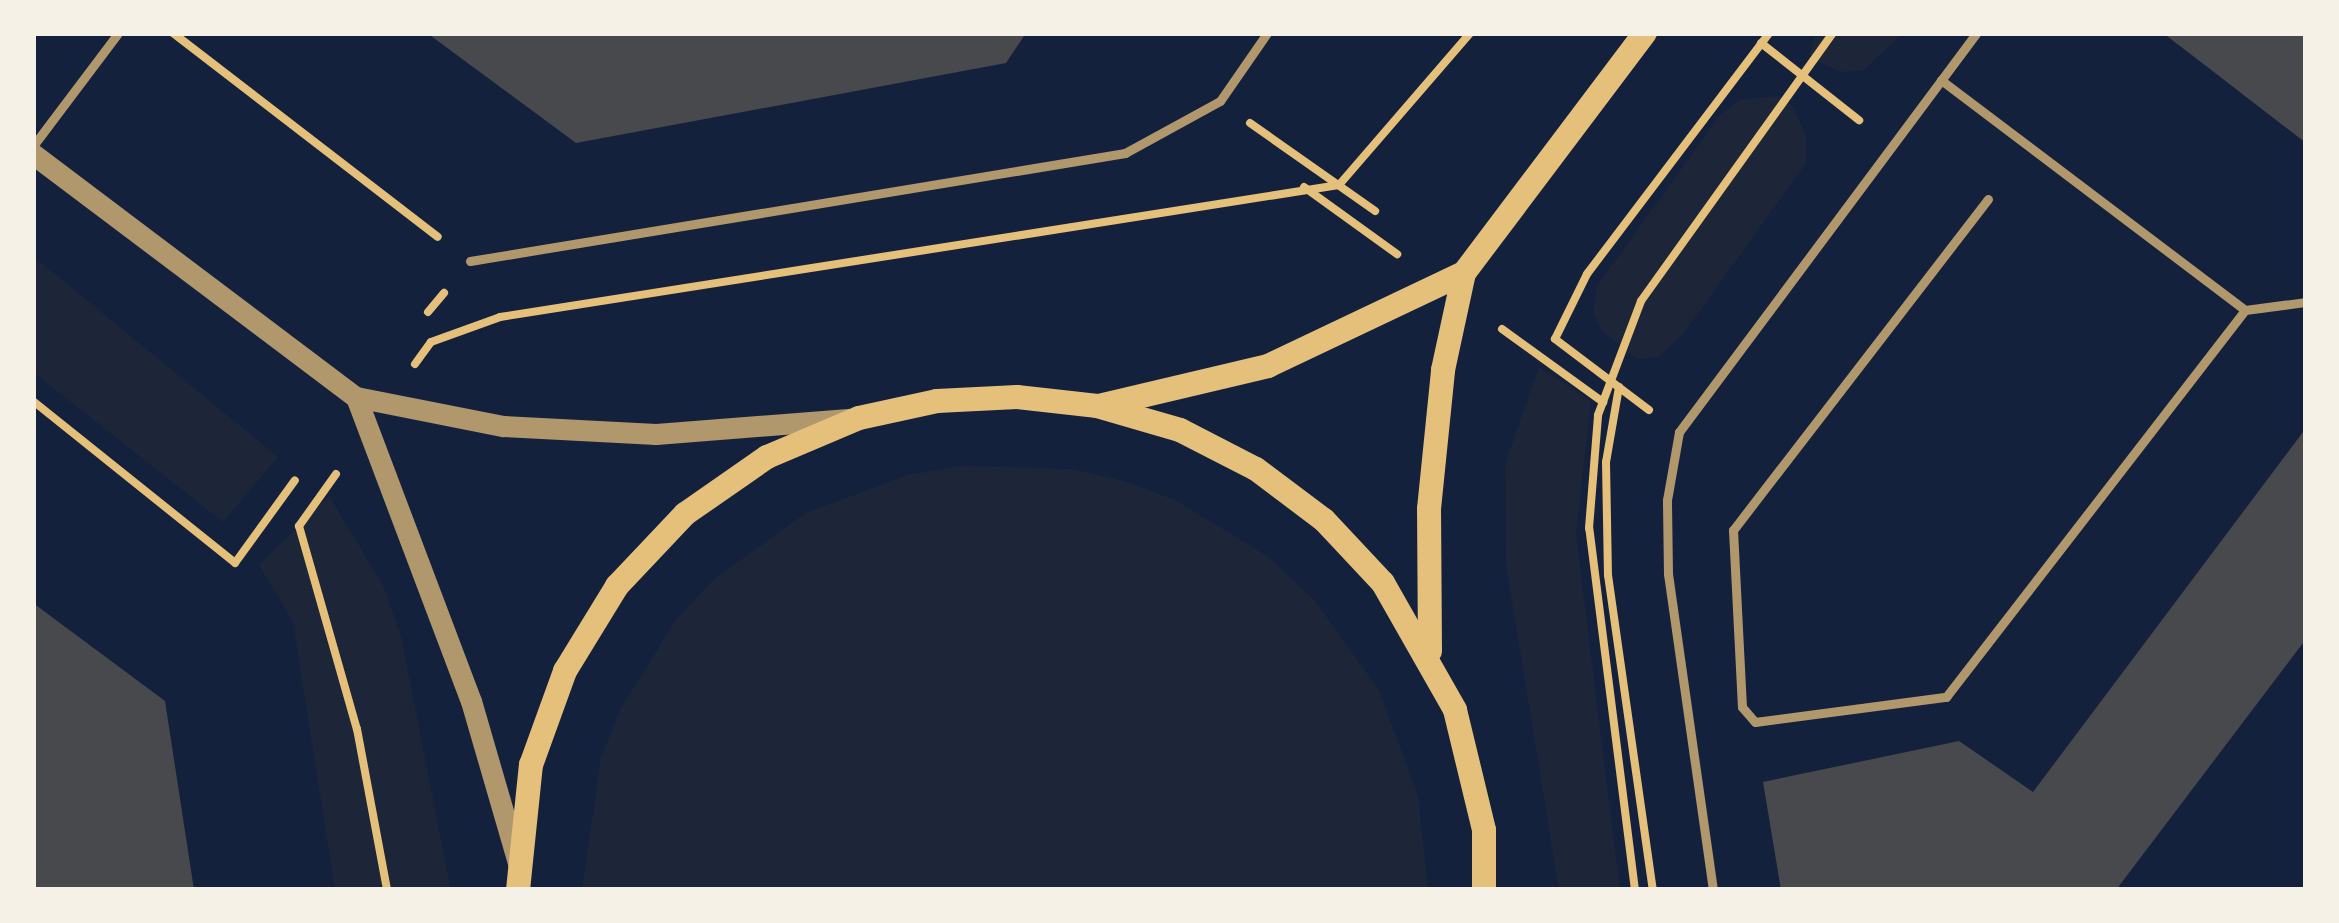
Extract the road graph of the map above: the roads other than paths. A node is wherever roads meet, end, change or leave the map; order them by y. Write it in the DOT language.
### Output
graph roads {
  1 [pos="118,33"];
  2 [pos="1268,33"];
  3 [pos="1645,33"];
  4 [pos="1976,33"];
  5 [pos="1941,80"];
  6 [pos="33,150"];
  7 [pos="1988,200"];
  8 [pos="470,262"];
  9 [pos="1464,273"];
  10 [pos="2306,302"];
  11 [pos="2245,310"];
  12 [pos="356,397"];
  13 [pos="1097,406"];
  14 [pos="859,418"];
  15 [pos="1430,654"];
  16 [pos="1484,830"];
  17 [pos="518,863"];
  18 [pos="518,890"];
  19 [pos="1484,890"];
  20 [pos="1496,890"];
  21 [pos="1713,890"];
  1 -- 6 [label="lane"];
  2 -- 8 [label="lane"];
  3 -- 9 [label="main road"];
  4 -- 5 [label="lane"];
  5 -- 11 [label="lane"];
  5 -- 21 [label="lane"];
  6 -- 12 [label="street"];
  7 -- 11 [label="lane"];
  9 -- 13 [label="main road"];
  9 -- 15 [label="main road"];
  10 -- 11 [label="lane"];
  12 -- 14 [label="street"];
  12 -- 17 [label="street"];
  13 -- 14 [label="main road"];
  13 -- 15 [label="main road"];
  14 -- 17 [label="main road"];
  15 -- 16 [label="main road"];
  16 -- 19 [label="main road"];
  16 -- 20 [label="street"];
  17 -- 18 [label="main road"];
}
